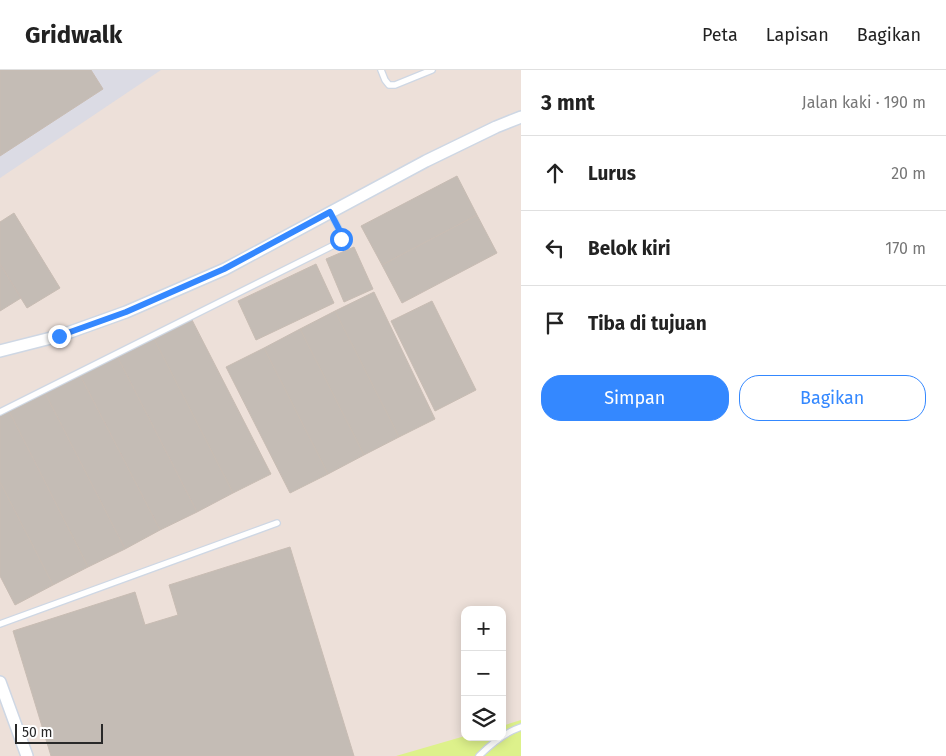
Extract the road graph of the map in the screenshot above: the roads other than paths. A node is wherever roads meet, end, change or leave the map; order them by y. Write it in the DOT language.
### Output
graph roads {
  1 [pos="381,70"];
  2 [pos="432,70"];
  3 [pos="521,117"];
  4 [pos="330,212"];
  5 [pos="0,351"];
  6 [pos="0,412"];
  7 [pos="277,523"];
  8 [pos="0,624"];
  9 [pos="0,682"];
  10 [pos="521,728"];
  11 [pos="27,756"];
  12 [pos="479,756"];
  1 -- 2 [label="lane"];
  3 -- 4 [label="street"];
  4 -- 5 [label="street"];
  4 -- 6 [label="lane"];
  7 -- 8 [label="lane"];
  9 -- 11 [label="street"];
  10 -- 12 [label="lane"];
}
